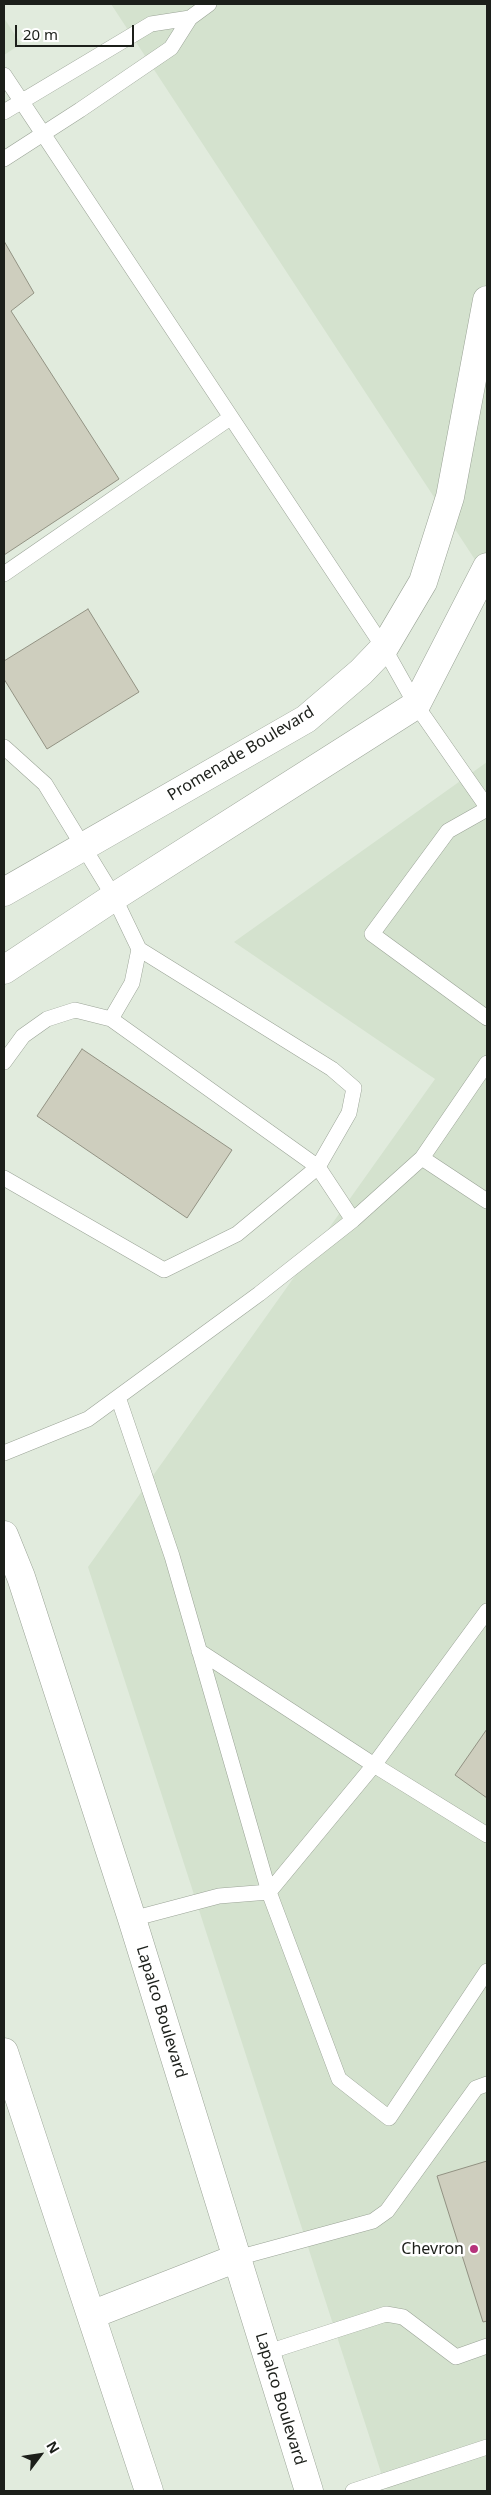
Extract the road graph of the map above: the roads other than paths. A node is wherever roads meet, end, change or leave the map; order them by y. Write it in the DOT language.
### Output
graph roads {
  1 [pos="209,4"];
  2 [pos="190,18"];
  3 [pos="4,75"];
  4 [pos="22,102"];
  5 [pos="4,112"];
  6 [pos="44,133"];
  7 [pos="4,159"];
  8 [pos="487,300"];
  9 [pos="230,418"];
  10 [pos="487,567"];
  11 [pos="4,574"];
  12 [pos="384,648"];
  13 [pos="416,705"];
  14 [pos="4,747"];
  15 [pos="487,808"];
  16 [pos="84,846"];
  17 [pos="4,892"];
  18 [pos="114,897"];
  19 [pos="139,949"];
  20 [pos="4,970"];
  21 [pos="487,1018"];
  22 [pos="111,1019"];
  23 [pos="4,1062"];
  24 [pos="487,1063"];
  25 [pos="422,1158"];
  26 [pos="318,1167"];
  27 [pos="4,1178"];
  28 [pos="487,1201"];
  29 [pos="353,1220"];
  30 [pos="118,1398"];
  31 [pos="4,1454"];
  32 [pos="4,1535"];
  33 [pos="487,1611"];
  34 [pos="200,1651"];
  35 [pos="374,1766"];
  36 [pos="487,1835"];
  37 [pos="269,1892"];
  38 [pos="132,1919"];
  39 [pos="487,1971"];
  40 [pos="4,2052"];
  41 [pos="487,2084"];
  42 [pos="237,2258"];
  43 [pos="91,2315"];
  44 [pos="487,2346"];
  45 [pos="265,2353"];
  46 [pos="487,2447"];
  47 [pos="149,2491"];
  48 [pos="309,2491"];
  49 [pos="352,2491"];
  1 -- 2 [label="lane"];
  2 -- 4 [label="lane"];
  2 -- 6 [label="lane"];
  3 -- 4 [label="lane"];
  4 -- 5 [label="lane"];
  4 -- 6 [label="lane"];
  6 -- 7 [label="lane"];
  6 -- 9 [label="lane"];
  8 -- 12 [label="main road, Promenade Boulevard"];
  9 -- 11 [label="lane"];
  9 -- 12 [label="lane"];
  10 -- 13 [label="main road"];
  12 -- 13 [label="lane"];
  12 -- 16 [label="main road, Promenade Boulevard"];
  13 -- 15 [label="lane"];
  13 -- 18 [label="main road"];
  14 -- 16 [label="lane"];
  15 -- 21 [label="lane"];
  16 -- 17 [label="main road, Promenade Boulevard"];
  16 -- 18 [label="lane"];
  18 -- 19 [label="lane"];
  18 -- 20 [label="main road"];
  19 -- 22 [label="lane"];
  19 -- 26 [label="lane"];
  22 -- 23 [label="lane"];
  22 -- 26 [label="lane"];
  24 -- 25 [label="lane"];
  25 -- 28 [label="lane"];
  25 -- 29 [label="lane"];
  26 -- 27 [label="lane"];
  26 -- 29 [label="lane"];
  29 -- 30 [label="lane"];
  30 -- 31 [label="lane"];
  30 -- 34 [label="lane"];
  32 -- 38 [label="main road, Lapalco Boulevard"];
  33 -- 35 [label="lane"];
  34 -- 35 [label="lane"];
  34 -- 37 [label="lane"];
  35 -- 36 [label="lane"];
  35 -- 37 [label="lane"];
  37 -- 38 [label="lane"];
  37 -- 39 [label="lane"];
  38 -- 42 [label="main road, Lapalco Boulevard"];
  40 -- 43 [label="main road"];
  41 -- 42 [label="lane"];
  42 -- 43 [label="main road"];
  42 -- 45 [label="main road, Lapalco Boulevard"];
  43 -- 47 [label="main road"];
  44 -- 45 [label="lane"];
  45 -- 48 [label="main road, Lapalco Boulevard"];
  46 -- 49 [label="lane"];
}
